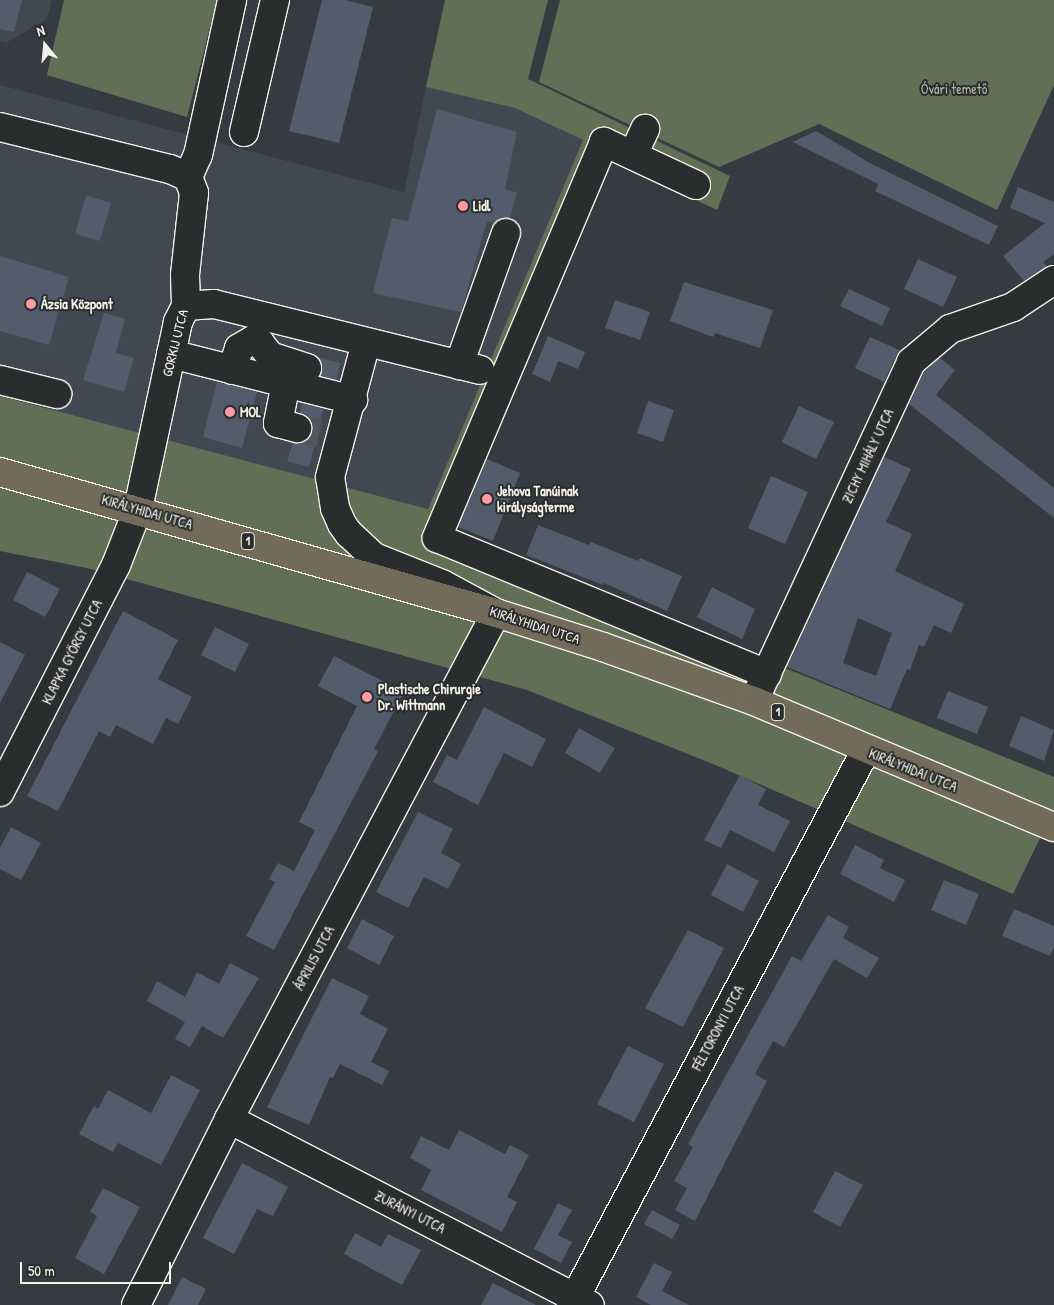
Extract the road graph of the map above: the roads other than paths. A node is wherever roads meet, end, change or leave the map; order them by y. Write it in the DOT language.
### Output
graph roads {
  1 [pos="232,0"];
  2 [pos="275,0"];
  3 [pos="0,127"];
  4 [pos="645,130"];
  5 [pos="244,132"];
  6 [pos="633,155"];
  7 [pos="188,177"];
  8 [pos="696,186"];
  9 [pos="506,233"];
  10 [pos="1054,280"];
  11 [pos="186,306"];
  12 [pos="366,343"];
  13 [pos="171,354"];
  14 [pos="297,376"];
  15 [pos="0,380"];
  16 [pos="349,385"];
  17 [pos="57,394"];
  18 [pos="319,433"];
  19 [pos="0,472"];
  20 [pos="138,509"];
  21 [pos="496,613"];
  22 [pos="767,674"];
  23 [pos="754,701"];
  24 [pos="866,750"];
  25 [pos="0,792"];
  26 [pos="1054,827"];
  27 [pos="229,1119"];
  28 [pos="579,1302"];
  29 [pos="136,1305"];
  1 -- 7 [label="street"];
  2 -- 5 [label="street"];
  3 -- 7 [label="street"];
  4 -- 6 [label="street"];
  6 -- 8 [label="street"];
  6 -- 22 [label="street"];
  7 -- 11 [label="street, GORKIJ UTCA"];
  9 -- 12 [label="street"];
  10 -- 22 [label="street, ZICHY MIHÁLY UTCA"];
  11 -- 12 [label="street"];
  11 -- 13 [label="street, GORKIJ UTCA"];
  12 -- 16 [label="street"];
  13 -- 14 [label="street"];
  13 -- 20 [label="street, GORKIJ UTCA"];
  14 -- 16 [label="street"];
  14 -- 18 [label="street"];
  15 -- 17 [label="street"];
  16 -- 18 [label="street"];
  18 -- 21 [label="street"];
  19 -- 20 [label="main road, KIRÁLYHIDAI UTCA / 1"];
  20 -- 21 [label="main road, KIRÁLYHIDAI UTCA / 1"];
  20 -- 25 [label="street, KLAPKA GYÖRGY UTCA"];
  21 -- 23 [label="main road, KIRÁLYHIDAI UTCA / 1"];
  21 -- 27 [label="street, ÁPRILIS UTCA"];
  22 -- 23 [label="street, ZICHY MIHÁLY UTCA"];
  23 -- 24 [label="main road, KIRÁLYHIDAI UTCA / 1"];
  24 -- 26 [label="main road, KIRÁLYHIDAI UTCA / 1"];
  24 -- 28 [label="street, FÉLTORONYI UTCA"];
  27 -- 28 [label="street, ZURÁNYI UTCA"];
  27 -- 29 [label="street, ÁPRILIS UTCA"];
}
